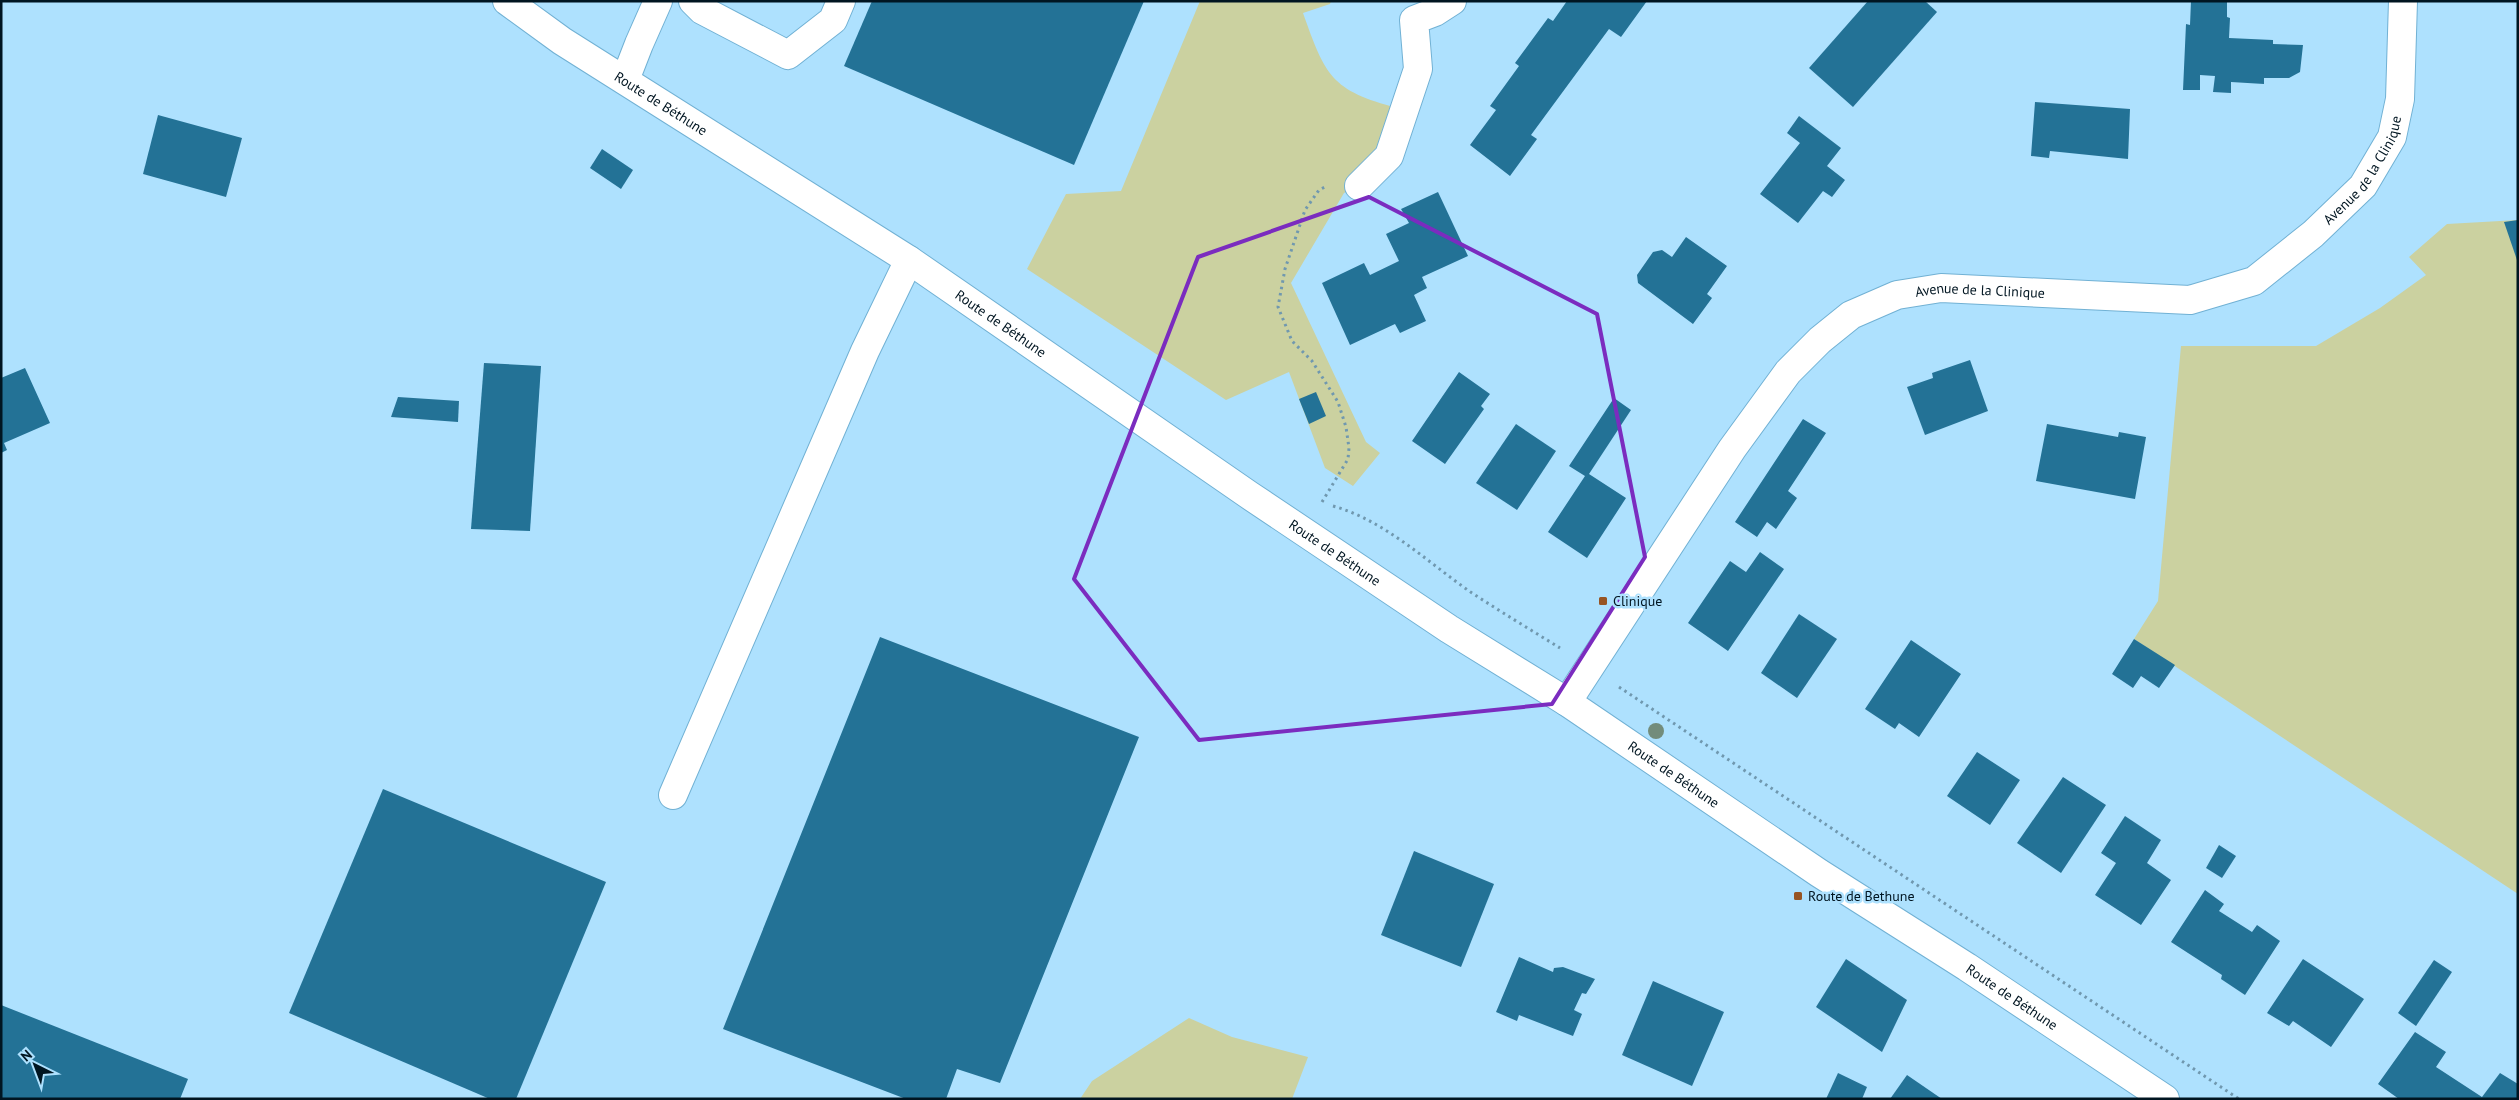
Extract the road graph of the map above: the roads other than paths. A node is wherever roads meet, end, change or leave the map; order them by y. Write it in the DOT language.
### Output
graph roads {
  1 [pos="507,1"];
  2 [pos="658,1"];
  3 [pos="693,1"];
  4 [pos="841,1"];
  5 [pos="1452,1"];
  6 [pos="2403,1"];
  7 [pos="625,80"];
  8 [pos="1359,186"];
  9 [pos="909,260"];
  10 [pos="1567,702"];
  11 [pos="673,795"];
  12 [pos="2165,1099"];
  1 -- 7 [label="main road, Route de Béthune"];
  2 -- 7 [label="main road"];
  3 -- 4 [label="main road"];
  5 -- 8 [label="main road"];
  6 -- 10 [label="main road, Avenue de la Clinique"];
  7 -- 9 [label="main road, Route de Béthune"];
  9 -- 10 [label="main road, Route de Béthune"];
  9 -- 11 [label="main road"];
  10 -- 12 [label="main road, Route de Béthune"];
}
